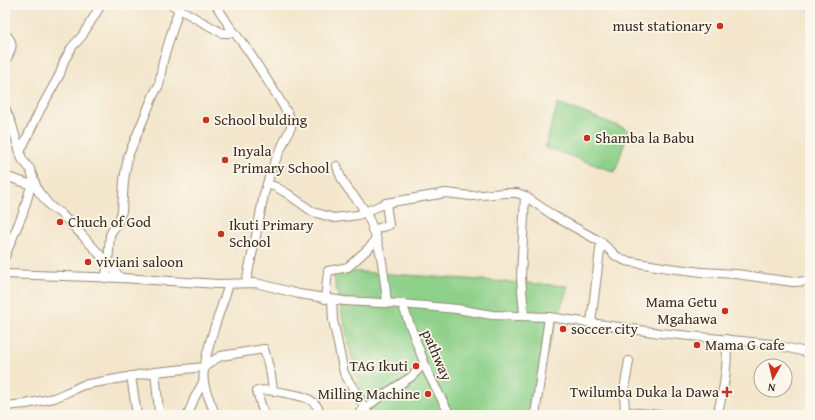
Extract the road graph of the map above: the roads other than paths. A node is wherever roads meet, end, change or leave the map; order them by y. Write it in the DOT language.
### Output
graph roads {
  1 [pos="101,5"];
  2 [pos="216,5"];
  3 [pos="177,6"];
  4 [pos="235,33"];
  5 [pos="5,34"];
  6 [pos="5,63"];
  7 [pos="5,108"];
  8 [pos="20,152"];
  9 [pos="337,166"];
  10 [pos="5,176"];
  11 [pos="33,182"];
  12 [pos="267,184"];
  13 [pos="526,196"];
  14 [pos="386,204"];
  15 [pos="366,213"];
  16 [pos="372,230"];
  17 [pos="376,238"];
  18 [pos="601,242"];
  19 [pos="5,256"];
  20 [pos="108,265"];
  21 [pos="5,274"];
  22 [pos="105,278"];
  23 [pos="121,278"];
  24 [pos="810,281"];
  25 [pos="246,282"];
  26 [pos="229,284"];
  27 [pos="328,299"];
  28 [pos="387,303"];
  29 [pos="402,304"];
  30 [pos="524,315"];
  31 [pos="549,317"];
  32 [pos="591,323"];
  33 [pos="726,339"];
  34 [pos="810,353"];
  35 [pos="629,361"];
  36 [pos="424,364"];
  37 [pos="205,367"];
  38 [pos="155,372"];
  39 [pos="131,376"];
  40 [pos="203,382"];
  41 [pos="273,390"];
  42 [pos="5,406"];
  43 [pos="367,411"];
  44 [pos="159,412"];
  45 [pos="621,414"];
  46 [pos="137,415"];
  47 [pos="188,415"];
  48 [pos="215,415"];
  49 [pos="264,415"];
  50 [pos="321,415"];
  51 [pos="357,415"];
  52 [pos="450,415"];
  53 [pos="535,415"];
  54 [pos="659,415"];
  55 [pos="717,415"];
  1 -- 8 [label="street"];
  2 -- 4 [label="street"];
  3 -- 4 [label="street"];
  3 -- 20 [label="street"];
  4 -- 12 [label="street"];
  5 -- 6 [label="street"];
  7 -- 8 [label="street"];
  8 -- 11 [label="street"];
  9 -- 15 [label="street"];
  10 -- 11 [label="street"];
  11 -- 19 [label="street"];
  11 -- 20 [label="street"];
  12 -- 15 [label="street"];
  12 -- 25 [label="street"];
  13 -- 14 [label="street"];
  13 -- 18 [label="street"];
  13 -- 30 [label="street"];
  14 -- 15 [label="street"];
  14 -- 16 [label="street"];
  15 -- 16 [label="street"];
  16 -- 17 [label="street"];
  17 -- 27 [label="street"];
  17 -- 28 [label="street"];
  18 -- 24 [label="street"];
  18 -- 32 [label="street"];
  20 -- 22 [label="street"];
  20 -- 23 [label="street"];
  21 -- 22 [label="street"];
  22 -- 23 [label="street"];
  23 -- 26 [label="street"];
  25 -- 26 [label="street"];
  25 -- 27 [label="street"];
  26 -- 37 [label="street"];
  27 -- 28 [label="street"];
  27 -- 43 [label="street"];
  28 -- 29 [label="street"];
  29 -- 30 [label="street"];
  29 -- 36 [label="street, pathway"];
  30 -- 31 [label="street"];
  31 -- 32 [label="street"];
  31 -- 53 [label="street"];
  32 -- 33 [label="street"];
  33 -- 34 [label="street"];
  33 -- 55 [label="street"];
  35 -- 45 [label="street"];
  36 -- 43 [label="street"];
  36 -- 52 [label="street, pathway"];
  37 -- 38 [label="street"];
  37 -- 40 [label="street"];
  37 -- 41 [label="street"];
  38 -- 39 [label="street"];
  38 -- 44 [label="street"];
  39 -- 42 [label="street"];
  39 -- 46 [label="street"];
  40 -- 47 [label="street"];
  40 -- 48 [label="street"];
  41 -- 49 [label="street"];
  41 -- 50 [label="street"];
  43 -- 51 [label="street"];
  45 -- 54 [label="street"];
}
